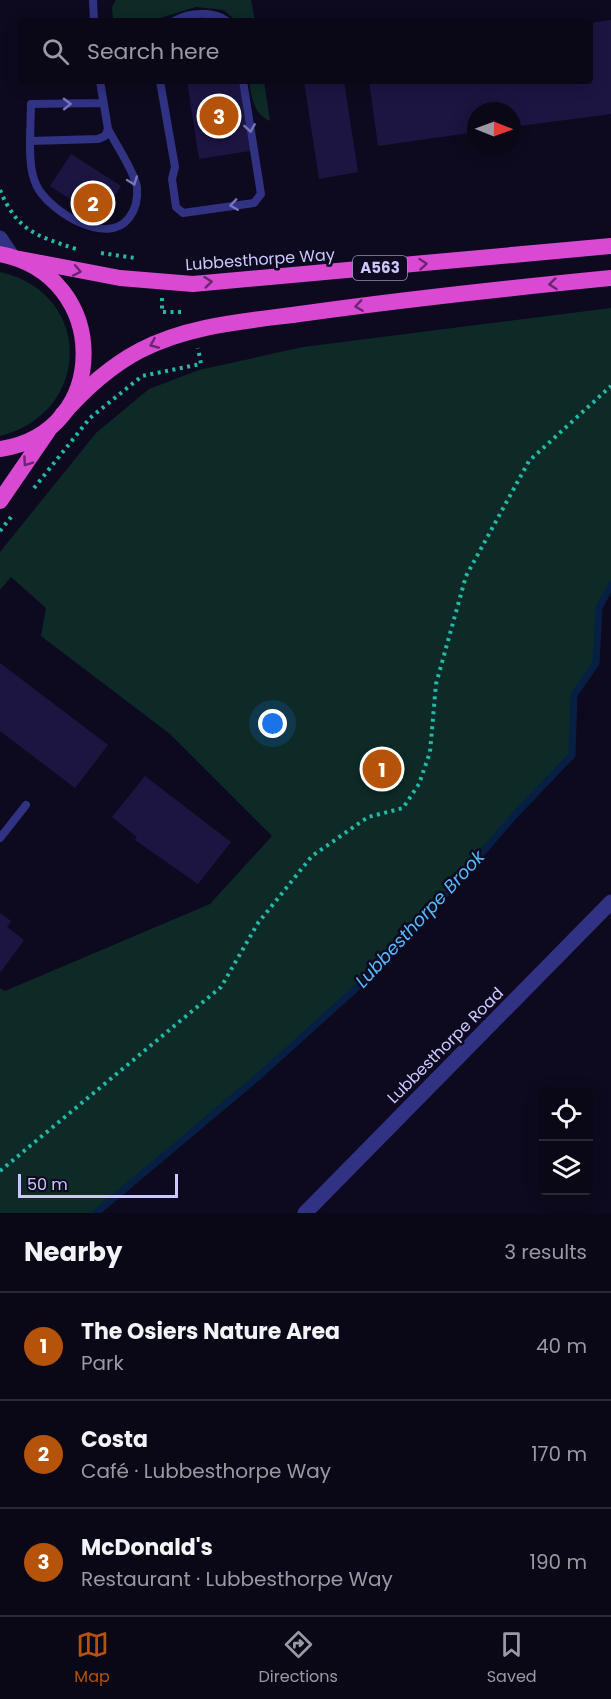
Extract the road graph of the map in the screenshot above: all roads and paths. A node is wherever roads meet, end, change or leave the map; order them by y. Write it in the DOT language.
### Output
graph roads {
  1 [pos="93,0"];
  2 [pos="94,18"];
  3 [pos="178,18"];
  4 [pos="218,18"];
  5 [pos="99,84"];
  6 [pos="161,84"];
  7 [pos="243,84"];
  8 [pos="102,103"];
  9 [pos="108,129"];
  10 [pos="30,141"];
  11 [pos="0,190"];
  12 [pos="0,238"];
  13 [pos="611,246"];
  14 [pos="85,250"];
  15 [pos="93,252"];
  16 [pos="11,256"];
  17 [pos="143,260"];
  18 [pos="611,278"];
  19 [pos="162,312"];
  20 [pos="191,312"];
  21 [pos="201,363"];
  22 [pos="611,386"];
  23 [pos="58,419"];
  24 [pos="0,449"];
  25 [pos="32,490"];
  26 [pos="0,501"];
  27 [pos="18,508"];
  28 [pos="0,531"];
  29 [pos="26,805"];
  30 [pos="0,838"];
  31 [pos="611,902"];
  32 [pos="0,1171"];
  33 [pos="305,1213"];
  1 -- 2 [label="lane"];
  3 -- 4 [label="lane"];
  5 -- 8 [label="lane"];
  7 -- 6 [label="lane, one-way"];
  8 -- 9 [label="lane"];
  10 -- 8 [label="lane, one-way"];
  9 -- 10 [label="lane"];
  9 -- 10 [label="lane, one-way"];
  11 -- 14 [label="path"];
  12 -- 16 [label="street"];
  16 -- 13 [label="highway, Lubbesthorpe Way / A563, one-way"];
  15 -- 17 [label="path"];
  16 -- 23 [label="highway"];
  18 -- 23 [label="highway, A563, one-way"];
  19 -- 20 [label="path"];
  21 -- 25 [label="path"];
  22 -- 32 [label="path"];
  23 -- 24 [label="highway"];
  23 -- 26 [label="highway, one-way"];
  27 -- 28 [label="path"];
  29 -- 30 [label="lane"];
  31 -- 33 [label="street, Lubbesthorpe Road"];
}
